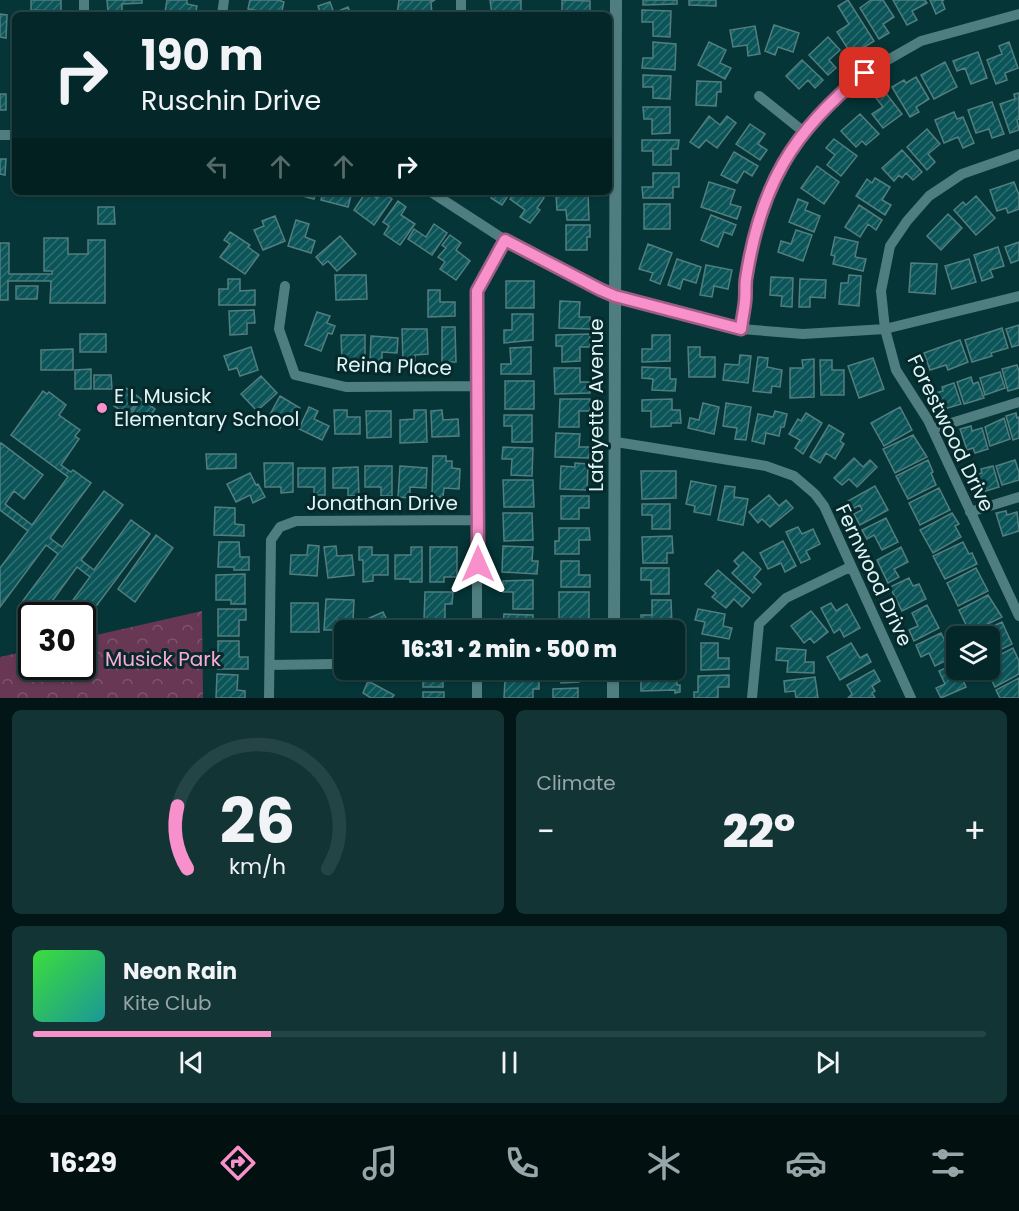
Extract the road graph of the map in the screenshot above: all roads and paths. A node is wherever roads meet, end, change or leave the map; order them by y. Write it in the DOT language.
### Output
graph roads {
  1 [pos="616,0"];
  2 [pos="1019,14"];
  3 [pos="759,96"];
  4 [pos="804,132"];
  5 [pos="1019,154"];
  6 [pos="438,195"];
  7 [pos="505,240"];
  8 [pos="285,286"];
  9 [pos="615,296"];
  10 [pos="1019,296"];
  11 [pos="741,329"];
  12 [pos="885,329"];
  13 [pos="477,386"];
  14 [pos="1019,402"];
  15 [pos="932,429"];
  16 [pos="616,442"];
  17 [pos="1019,497"];
  18 [pos="970,512"];
  19 [pos="478,520"];
  20 [pos="850,567"];
  21 [pos="1014,593"];
  22 [pos="1019,616"];
  23 [pos="477,620"];
  24 [pos="614,620"];
  25 [pos="270,664"];
  26 [pos="334,664"];
  27 [pos="477,680"];
  28 [pos="614,680"];
  29 [pos="269,698"];
  30 [pos="477,698"];
  31 [pos="613,698"];
  32 [pos="752,698"];
  33 [pos="911,698"];
  1 -- 9 [label="street, Lafayette Avenue"];
  2 -- 4 [label="street"];
  3 -- 4 [label="street"];
  4 -- 11 [label="street"];
  5 -- 12 [label="street, Forestwood Drive"];
  6 -- 7 [label="street"];
  7 -- 9 [label="street"];
  7 -- 13 [label="street"];
  8 -- 13 [label="street, Reina Place"];
  9 -- 11 [label="street"];
  9 -- 16 [label="street, Lafayette Avenue"];
  10 -- 12 [label="street"];
  11 -- 12 [label="street"];
  12 -- 15 [label="street, Forestwood Drive"];
  13 -- 19 [label="street"];
  14 -- 15 [label="street"];
  15 -- 18 [label="street, Forestwood Drive"];
  16 -- 20 [label="street, Fernwood Drive"];
  16 -- 24 [label="street, Lafayette Avenue"];
  17 -- 18 [label="street"];
  18 -- 21 [label="street, Forestwood Drive"];
  19 -- 23 [label="street"];
  19 -- 25 [label="street, Jonathan Drive"];
  20 -- 32 [label="street"];
  20 -- 33 [label="street, Fernwood Drive"];
  21 -- 22 [label="street, Forestwood Drive"];
  25 -- 26 [label="street"];
  25 -- 29 [label="street, Jonathan Drive"];
  27 -- 30 [label="street"];
  28 -- 31 [label="street"];
}
